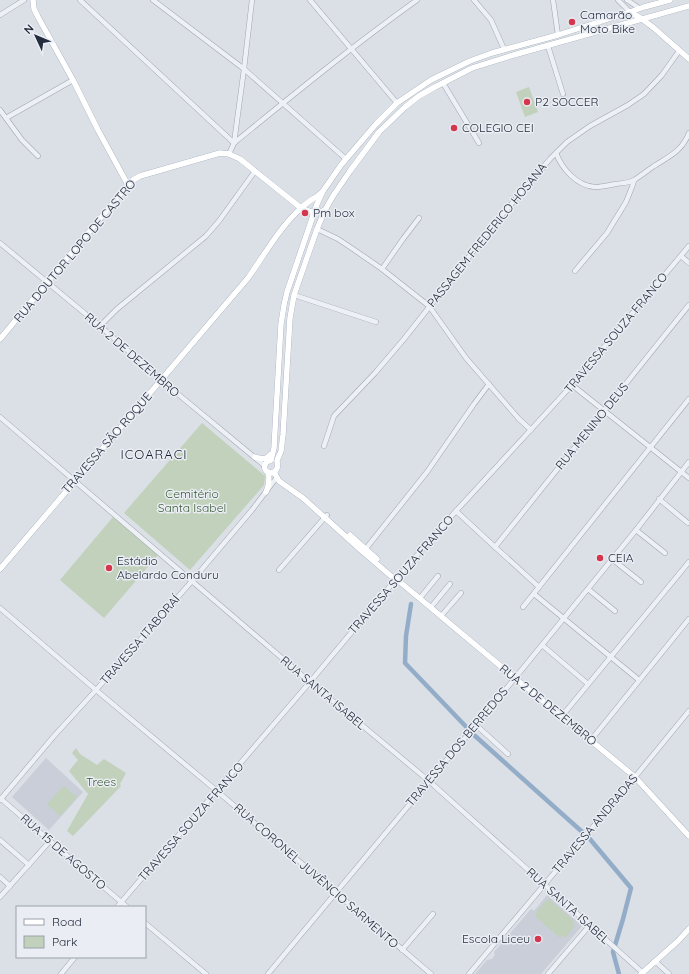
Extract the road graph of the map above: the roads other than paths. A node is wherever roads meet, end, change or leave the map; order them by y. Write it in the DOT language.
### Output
graph roads {
  1 [pos="24,0"];
  2 [pos="33,0"];
  3 [pos="80,0"];
  4 [pos="153,0"];
  5 [pos="252,0"];
  6 [pos="310,0"];
  7 [pos="417,0"];
  8 [pos="474,0"];
  9 [pos="553,0"];
  10 [pos="618,0"];
  11 [pos="627,0"];
  12 [pos="670,0"];
  13 [pos="689,6"];
  14 [pos="639,8"];
  15 [pos="630,12"];
  16 [pos="0,15"];
  17 [pos="644,18"];
  18 [pos="558,35"];
  19 [pos="548,46"];
  20 [pos="504,49"];
  21 [pos="351,50"];
  22 [pos="679,51"];
  23 [pos="689,59"];
  24 [pos="470,60"];
  25 [pos="472,68"];
  26 [pos="244,69"];
  27 [pos="73,80"];
  28 [pos="443,83"];
  29 [pos="563,94"];
  30 [pos="283,103"];
  31 [pos="397,103"];
  32 [pos="0,110"];
  33 [pos="6,118"];
  34 [pos="382,118"];
  35 [pos="388,124"];
  36 [pos="689,133"];
  37 [pos="234,143"];
  38 [pos="479,143"];
  39 [pos="556,153"];
  40 [pos="229,154"];
  41 [pos="38,156"];
  42 [pos="346,158"];
  43 [pos="354,166"];
  44 [pos="255,170"];
  45 [pos="634,180"];
  46 [pos="128,185"];
  47 [pos="323,191"];
  48 [pos="301,208"];
  49 [pos="325,210"];
  50 [pos="314,213"];
  51 [pos="419,218"];
  52 [pos="317,229"];
  53 [pos="0,243"];
  54 [pos="689,246"];
  55 [pos="681,256"];
  56 [pos="689,263"];
  57 [pos="382,269"];
  58 [pos="575,271"];
  59 [pos="47,283"];
  60 [pos="294,295"];
  61 [pos="689,305"];
  62 [pos="429,306"];
  63 [pos="376,322"];
  64 [pos="100,326"];
  65 [pos="0,339"];
  66 [pos="161,380"];
  67 [pos="489,384"];
  68 [pos="572,385"];
  69 [pos="689,399"];
  70 [pos="604,410"];
  71 [pos="0,417"];
  72 [pos="4,421"];
  73 [pos="0,426"];
  74 [pos="531,430"];
  75 [pos="324,446"];
  76 [pos="651,447"];
  77 [pos="274,448"];
  78 [pos="255,457"];
  79 [pos="274,461"];
  80 [pos="689,462"];
  81 [pos="265,466"];
  82 [pos="682,472"];
  83 [pos="273,474"];
  84 [pos="689,478"];
  85 [pos="74,481"];
  86 [pos="266,492"];
  87 [pos="659,499"];
  88 [pos="456,511"];
  89 [pos="326,516"];
  90 [pos="688,523"];
  91 [pos="636,530"];
  92 [pos="494,547"];
  93 [pos="364,551"];
  94 [pos="665,554"];
  95 [pos="612,558"];
  96 [pos="689,562"];
  97 [pos="0,569"];
  98 [pos="279,570"];
  99 [pos="438,576"];
  100 [pos="398,579"];
  101 [pos="192,581"];
  102 [pos="641,582"];
  103 [pos="450,584"];
  104 [pos="539,587"];
  105 [pos="588,589"];
  106 [pos="461,592"];
  107 [pos="534,594"];
  108 [pos="420,598"];
  109 [pos="430,607"];
  110 [pos="523,607"];
  111 [pos="0,608"];
  112 [pos="615,611"];
  113 [pos="441,616"];
  114 [pos="564,618"];
  115 [pos="689,619"];
  116 [pos="542,645"];
  117 [pos="611,657"];
  118 [pos="515,678"];
  119 [pos="640,680"];
  120 [pos="310,682"];
  121 [pos="588,684"];
  122 [pos="96,690"];
  123 [pos="689,711"];
  124 [pos="562,716"];
  125 [pos="475,725"];
  126 [pos="591,740"];
  127 [pos="508,754"];
  128 [pos="635,777"];
  129 [pos="429,781"];
  130 [pos="217,791"];
  131 [pos="0,799"];
  132 [pos="689,836"];
  133 [pos="0,840"];
  134 [pos="50,841"];
  135 [pos="28,865"];
  136 [pos="0,877"];
  137 [pos="544,884"];
  138 [pos="10,886"];
  139 [pos="336,893"];
  140 [pos="0,898"];
  141 [pos="121,902"];
  142 [pos="118,906"];
  143 [pos="126,906"];
  144 [pos="433,914"];
  145 [pos="146,924"];
  146 [pos="590,925"];
  147 [pos="689,929"];
  148 [pos="402,950"];
  149 [pos="74,958"];
  150 [pos="655,960"];
  151 [pos="642,973"];
  152 [pos="61,974"];
  153 [pos="206,974"];
  154 [pos="268,974"];
  155 [pos="431,974"];
  156 [pos="468,974"];
  157 [pos="548,974"];
  158 [pos="669,974"];
  1 -- 16 [label="street"];
  2 -- 27 [label="main road"];
  3 -- 37 [label="street"];
  4 -- 26 [label="street"];
  5 -- 26 [label="street"];
  6 -- 21 [label="street"];
  7 -- 21 [label="street"];
  8 -- 20 [label="street"];
  9 -- 18 [label="street"];
  10 -- 15 [label="street"];
  11 -- 14 [label="street"];
  12 -- 14 [label="main road"];
  13 -- 17 [label="main road"];
  14 -- 15 [label="main road"];
  14 -- 17 [label="main road"];
  15 -- 17 [label="main road"];
  15 -- 18 [label="main road"];
  17 -- 19 [label="main road"];
  17 -- 22 [label="main road"];
  18 -- 20 [label="main road"];
  19 -- 25 [label="main road"];
  19 -- 29 [label="street"];
  20 -- 24 [label="main road"];
  21 -- 30 [label="street"];
  21 -- 31 [label="street"];
  22 -- 23 [label="main road"];
  22 -- 39 [label="street, PASSAGEM FREDERICO HOSANA"];
  24 -- 25 [label="main road"];
  24 -- 31 [label="main road"];
  25 -- 28 [label="main road"];
  26 -- 30 [label="street"];
  26 -- 37 [label="street"];
  27 -- 33 [label="street"];
  27 -- 46 [label="main road"];
  28 -- 35 [label="main road"];
  28 -- 38 [label="street"];
  30 -- 37 [label="street"];
  30 -- 42 [label="street"];
  31 -- 34 [label="main road"];
  32 -- 33 [label="street"];
  33 -- 41 [label="street"];
  34 -- 35 [label="main road"];
  34 -- 42 [label="main road"];
  35 -- 43 [label="main road"];
  36 -- 45 [label="street"];
  37 -- 40 [label="street"];
  39 -- 45 [label="street"];
  39 -- 62 [label="street, PASSAGEM FREDERICO HOSANA"];
  40 -- 44 [label="main road"];
  40 -- 46 [label="main road, RUA DOUTOR LOPO DE CASTRO"];
  42 -- 43 [label="main road"];
  42 -- 47 [label="main road"];
  43 -- 49 [label="main road"];
  44 -- 48 [label="main road"];
  44 -- 64 [label="street"];
  45 -- 58 [label="street"];
  46 -- 59 [label="main road, RUA DOUTOR LOPO DE CASTRO"];
  47 -- 48 [label="main road, TRAVESSA SÃO ROQUE"];
  47 -- 50 [label="main road"];
  48 -- 50 [label="main road"];
  48 -- 66 [label="main road, TRAVESSA SÃO ROQUE"];
  49 -- 50 [label="main road"];
  49 -- 52 [label="main road"];
  50 -- 77 [label="main road"];
  51 -- 57 [label="street"];
  52 -- 57 [label="street"];
  52 -- 60 [label="main road"];
  53 -- 59 [label="street, RUA 2 DE DEZEMBRO"];
  54 -- 55 [label="street, TRAVESSA SOUZA FRANCO"];
  55 -- 56 [label="street"];
  55 -- 68 [label="street, TRAVESSA SOUZA FRANCO"];
  57 -- 62 [label="street"];
  59 -- 64 [label="street, RUA 2 DE DEZEMBRO"];
  59 -- 65 [label="main road, RUA DOUTOR LOPO DE CASTRO"];
  60 -- 63 [label="street"];
  60 -- 79 [label="main road"];
  61 -- 70 [label="street, RUA MENINO DEUS"];
  62 -- 67 [label="street"];
  62 -- 75 [label="street, PASSAGEM FREDERICO HOSANA"];
  64 -- 66 [label="street, RUA 2 DE DEZEMBRO"];
  66 -- 78 [label="street, RUA 2 DE DEZEMBRO"];
  66 -- 85 [label="main road, TRAVESSA SÃO ROQUE"];
  67 -- 74 [label="street"];
  67 -- 93 [label="street"];
  68 -- 70 [label="street"];
  68 -- 74 [label="street, TRAVESSA SOUZA FRANCO"];
  69 -- 76 [label="street"];
  70 -- 76 [label="street"];
  70 -- 92 [label="street, RUA MENINO DEUS"];
  71 -- 72 [label="street, RUA SANTA ISABEL"];
  72 -- 73 [label="street"];
  72 -- 85 [label="street, RUA SANTA ISABEL"];
  74 -- 88 [label="street, TRAVESSA SOUZA FRANCO"];
  76 -- 82 [label="street"];
  76 -- 104 [label="street"];
  77 -- 78 [label="main road"];
  77 -- 79 [label="main road"];
  78 -- 81 [label="street, RUA 2 DE DEZEMBRO"];
  79 -- 81 [label="main road"];
  79 -- 83 [label="main road"];
  80 -- 82 [label="street, TRAVESSA DOS BERREDOS"];
  81 -- 83 [label="main road"];
  82 -- 84 [label="street"];
  82 -- 87 [label="street, TRAVESSA DOS BERREDOS"];
  83 -- 86 [label="street, TRAVESSA ITABORAÍ"];
  83 -- 86 [label="main road"];
  83 -- 89 [label="main road, RUA 2 DE DEZEMBRO"];
  85 -- 97 [label="main road, TRAVESSA SÃO ROQUE"];
  85 -- 101 [label="street, RUA SANTA ISABEL"];
  86 -- 101 [label="street, TRAVESSA ITABORAÍ"];
  87 -- 90 [label="street"];
  87 -- 91 [label="street, TRAVESSA DOS BERREDOS"];
  88 -- 92 [label="street"];
  88 -- 100 [label="street, TRAVESSA SOUZA FRANCO"];
  89 -- 93 [label="main road, RUA 2 DE DEZEMBRO"];
  89 -- 98 [label="street"];
  91 -- 94 [label="street"];
  91 -- 95 [label="street, TRAVESSA DOS BERREDOS"];
  92 -- 104 [label="street"];
  93 -- 100 [label="main road, RUA 2 DE DEZEMBRO"];
  95 -- 102 [label="street"];
  95 -- 105 [label="street, TRAVESSA DOS BERREDOS"];
  96 -- 117 [label="street"];
  99 -- 108 [label="street"];
  100 -- 108 [label="main road, RUA 2 DE DEZEMBRO"];
  100 -- 120 [label="street, TRAVESSA SOUZA FRANCO"];
  101 -- 120 [label="street, RUA SANTA ISABEL"];
  101 -- 122 [label="street, TRAVESSA ITABORAÍ"];
  103 -- 109 [label="street"];
  104 -- 107 [label="street"];
  105 -- 112 [label="street"];
  105 -- 114 [label="street, TRAVESSA DOS BERREDOS"];
  106 -- 113 [label="street"];
  107 -- 110 [label="street"];
  107 -- 114 [label="street"];
  108 -- 109 [label="main road, RUA 2 DE DEZEMBRO"];
  109 -- 113 [label="main road, RUA 2 DE DEZEMBRO"];
  111 -- 122 [label="street, RUA CORONEL JUVÊNCIO SARMENTO"];
  113 -- 118 [label="main road, RUA 2 DE DEZEMBRO"];
  114 -- 116 [label="street, TRAVESSA DOS BERREDOS"];
  114 -- 117 [label="street"];
  115 -- 119 [label="street"];
  116 -- 118 [label="street, TRAVESSA DOS BERREDOS"];
  116 -- 121 [label="street"];
  117 -- 119 [label="street"];
  117 -- 121 [label="street"];
  118 -- 124 [label="main road, RUA 2 DE DEZEMBRO"];
  118 -- 125 [label="street, TRAVESSA DOS BERREDOS"];
  119 -- 126 [label="street"];
  120 -- 129 [label="street, RUA SANTA ISABEL"];
  120 -- 130 [label="street, TRAVESSA SOUZA FRANCO"];
  121 -- 124 [label="street"];
  122 -- 130 [label="street, RUA CORONEL JUVÊNCIO SARMENTO"];
  122 -- 131 [label="street, TRAVESSA ITABORAÍ"];
  123 -- 128 [label="street, TRAVESSA ANDRADAS"];
  124 -- 126 [label="main road, RUA 2 DE DEZEMBRO"];
  125 -- 127 [label="street"];
  125 -- 129 [label="street, TRAVESSA DOS BERREDOS"];
  126 -- 128 [label="main road, RUA 2 DE DEZEMBRO"];
  128 -- 132 [label="main road, RUA 2 DE DEZEMBRO"];
  128 -- 137 [label="street, TRAVESSA ANDRADAS"];
  129 -- 137 [label="street, RUA SANTA ISABEL"];
  129 -- 139 [label="street, TRAVESSA DOS BERREDOS"];
  130 -- 139 [label="street, RUA CORONEL JUVÊNCIO SARMENTO"];
  130 -- 141 [label="street, TRAVESSA SOUZA FRANCO"];
  131 -- 134 [label="street, RUA 15 DE AGOSTO"];
  133 -- 135 [label="street"];
  134 -- 135 [label="street"];
  134 -- 141 [label="street, RUA 15 DE AGOSTO"];
  135 -- 138 [label="street"];
  136 -- 138 [label="street"];
  137 -- 146 [label="street, RUA SANTA ISABEL"];
  137 -- 156 [label="street, TRAVESSA ANDRADAS"];
  138 -- 140 [label="street"];
  139 -- 148 [label="street, RUA CORONEL JUVÊNCIO SARMENTO"];
  139 -- 154 [label="street, TRAVESSA DOS BERREDOS"];
  141 -- 142 [label="street, TRAVESSA SOUZA FRANCO"];
  141 -- 143 [label="street, RUA 15 DE AGOSTO"];
  144 -- 148 [label="street"];
  145 -- 153 [label="street"];
  146 -- 151 [label="street, RUA SANTA ISABEL"];
  146 -- 157 [label="street"];
  147 -- 150 [label="main road"];
  148 -- 155 [label="street, RUA CORONEL JUVÊNCIO SARMENTO"];
  149 -- 152 [label="street"];
  150 -- 151 [label="main road"];
  150 -- 158 [label="street"];
}
